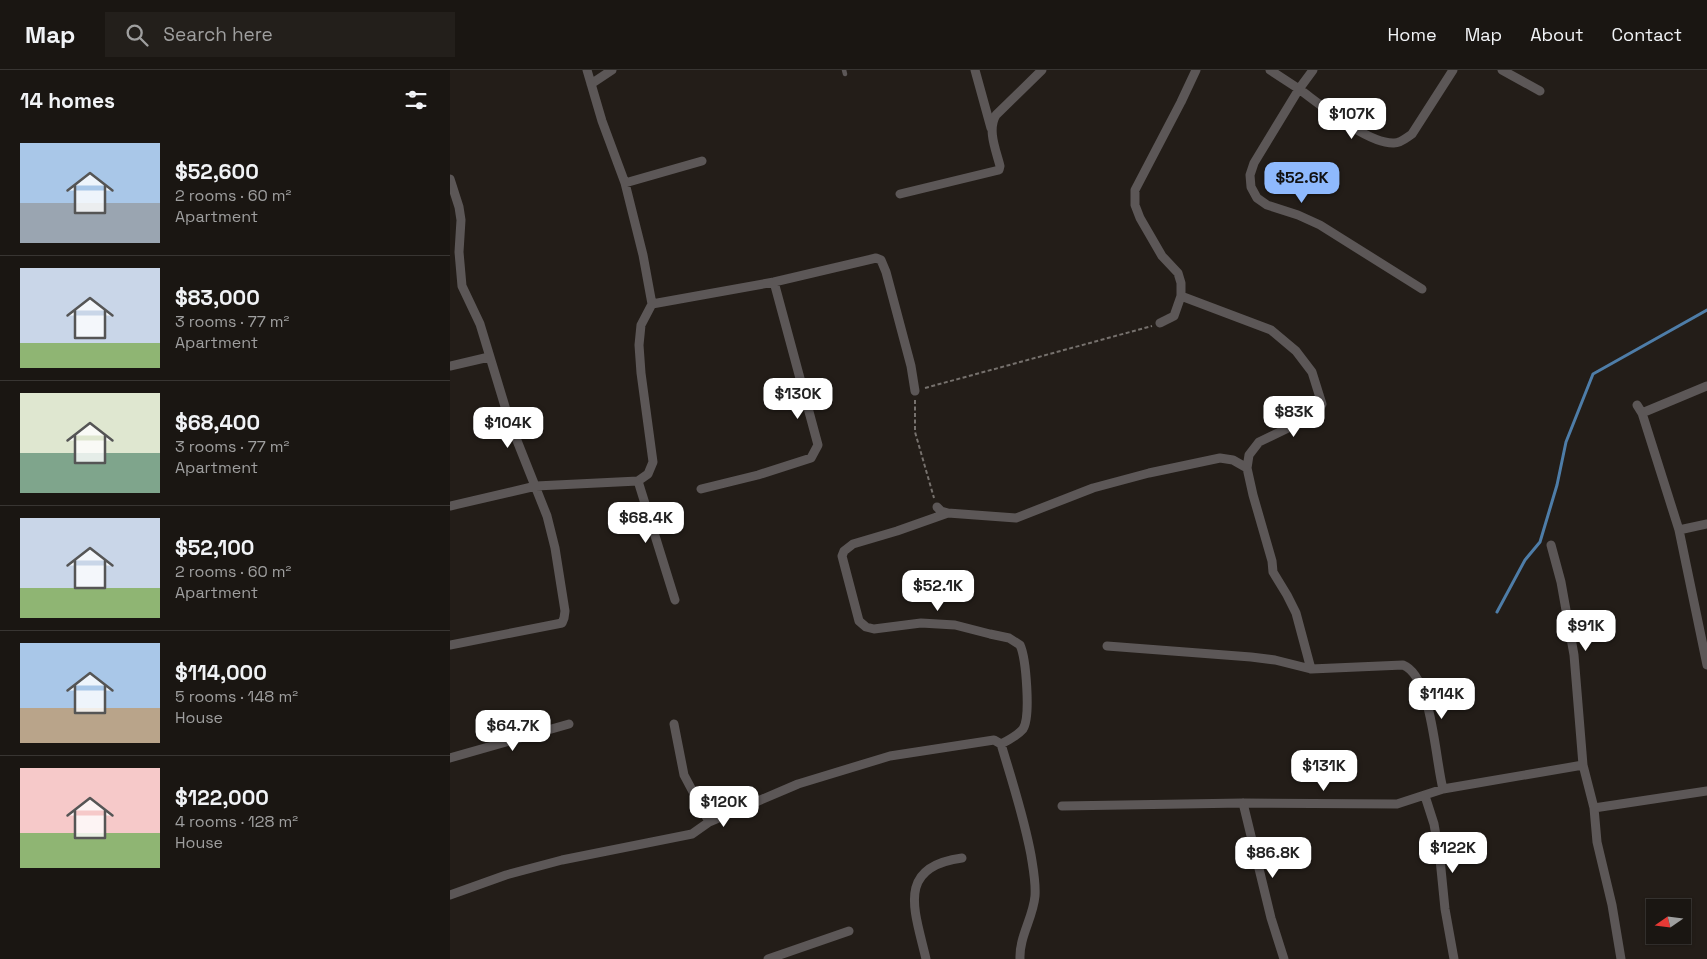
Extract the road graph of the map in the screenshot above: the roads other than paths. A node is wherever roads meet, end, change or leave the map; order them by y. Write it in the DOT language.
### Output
graph roads {
  1 [pos="587,70"];
  2 [pos="612,70"];
  3 [pos="975,70"];
  4 [pos="1042,70"];
  5 [pos="1196,70"];
  6 [pos="1270,70"];
  7 [pos="1313,70"];
  8 [pos="1453,70"];
  9 [pos="1502,70"];
  10 [pos="591,84"];
  11 [pos="1299,90"];
  12 [pos="1540,91"];
  13 [pos="991,129"];
  14 [pos="702,161"];
  15 [pos="450,179"];
  16 [pos="625,183"];
  17 [pos="900,194"];
  18 [pos="774,282"];
  19 [pos="1422,289"];
  20 [pos="1181,296"];
  21 [pos="652,304"];
  22 [pos="1160,323"];
  23 [pos="489,357"];
  24 [pos="450,366"];
  25 [pos="1707,386"];
  26 [pos="915,391"];
  27 [pos="1247,468"];
  28 [pos="638,481"];
  29 [pos="536,486"];
  30 [pos="701,488"];
  31 [pos="450,506"];
  32 [pos="937,507"];
  33 [pos="948,514"];
  34 [pos="1707,524"];
  35 [pos="1679,530"];
  36 [pos="1550,545"];
  37 [pos="675,600"];
  38 [pos="450,646"];
  39 [pos="1107,646"];
  40 [pos="1706,655"];
  41 [pos="1707,665"];
  42 [pos="1311,669"];
  43 [pos="569,724"];
  44 [pos="674,724"];
  45 [pos="1001,744"];
  46 [pos="450,758"];
  47 [pos="1583,764"];
  48 [pos="1443,789"];
  49 [pos="1707,791"];
  50 [pos="1425,796"];
  51 [pos="1243,803"];
  52 [pos="1062,806"];
  53 [pos="1594,808"];
  54 [pos="709,822"];
  55 [pos="962,858"];
  56 [pos="450,895"];
  57 [pos="849,932"];
  58 [pos="788,956"];
  59 [pos="768,959"];
  60 [pos="926,959"];
  61 [pos="1020,959"];
  62 [pos="1284,959"];
  63 [pos="1454,959"];
  64 [pos="1621,959"];
  1 -- 10 [label="street"];
  2 -- 10 [label="street"];
  3 -- 13 [label="street"];
  4 -- 13 [label="street"];
  5 -- 20 [label="street"];
  6 -- 11 [label="street"];
  7 -- 11 [label="street"];
  8 -- 11 [label="street"];
  9 -- 12 [label="street"];
  10 -- 16 [label="street"];
  11 -- 19 [label="street"];
  13 -- 17 [label="street"];
  14 -- 16 [label="street"];
  15 -- 23 [label="street"];
  16 -- 21 [label="street"];
  18 -- 21 [label="street"];
  18 -- 26 [label="street"];
  18 -- 30 [label="street"];
  20 -- 22 [label="street"];
  20 -- 27 [label="street"];
  21 -- 28 [label="street"];
  23 -- 24 [label="street"];
  23 -- 29 [label="street"];
  25 -- 35 [label="street"];
  27 -- 33 [label="street"];
  27 -- 42 [label="street"];
  28 -- 29 [label="street"];
  28 -- 37 [label="street"];
  29 -- 31 [label="street"];
  29 -- 38 [label="street"];
  32 -- 33 [label="street"];
  33 -- 45 [label="street"];
  34 -- 35 [label="street"];
  35 -- 40 [label="street"];
  36 -- 47 [label="street"];
  39 -- 42 [label="street"];
  40 -- 41 [label="street"];
  42 -- 48 [label="street"];
  43 -- 46 [label="street"];
  44 -- 54 [label="street"];
  45 -- 54 [label="street"];
  45 -- 61 [label="street"];
  47 -- 48 [label="street"];
  47 -- 53 [label="street"];
  48 -- 50 [label="street"];
  49 -- 53 [label="street"];
  50 -- 51 [label="street"];
  50 -- 63 [label="street"];
  51 -- 52 [label="street"];
  51 -- 62 [label="street"];
  53 -- 64 [label="street"];
  54 -- 56 [label="street"];
  55 -- 60 [label="street"];
  57 -- 58 [label="street"];
  58 -- 59 [label="street"];
}
